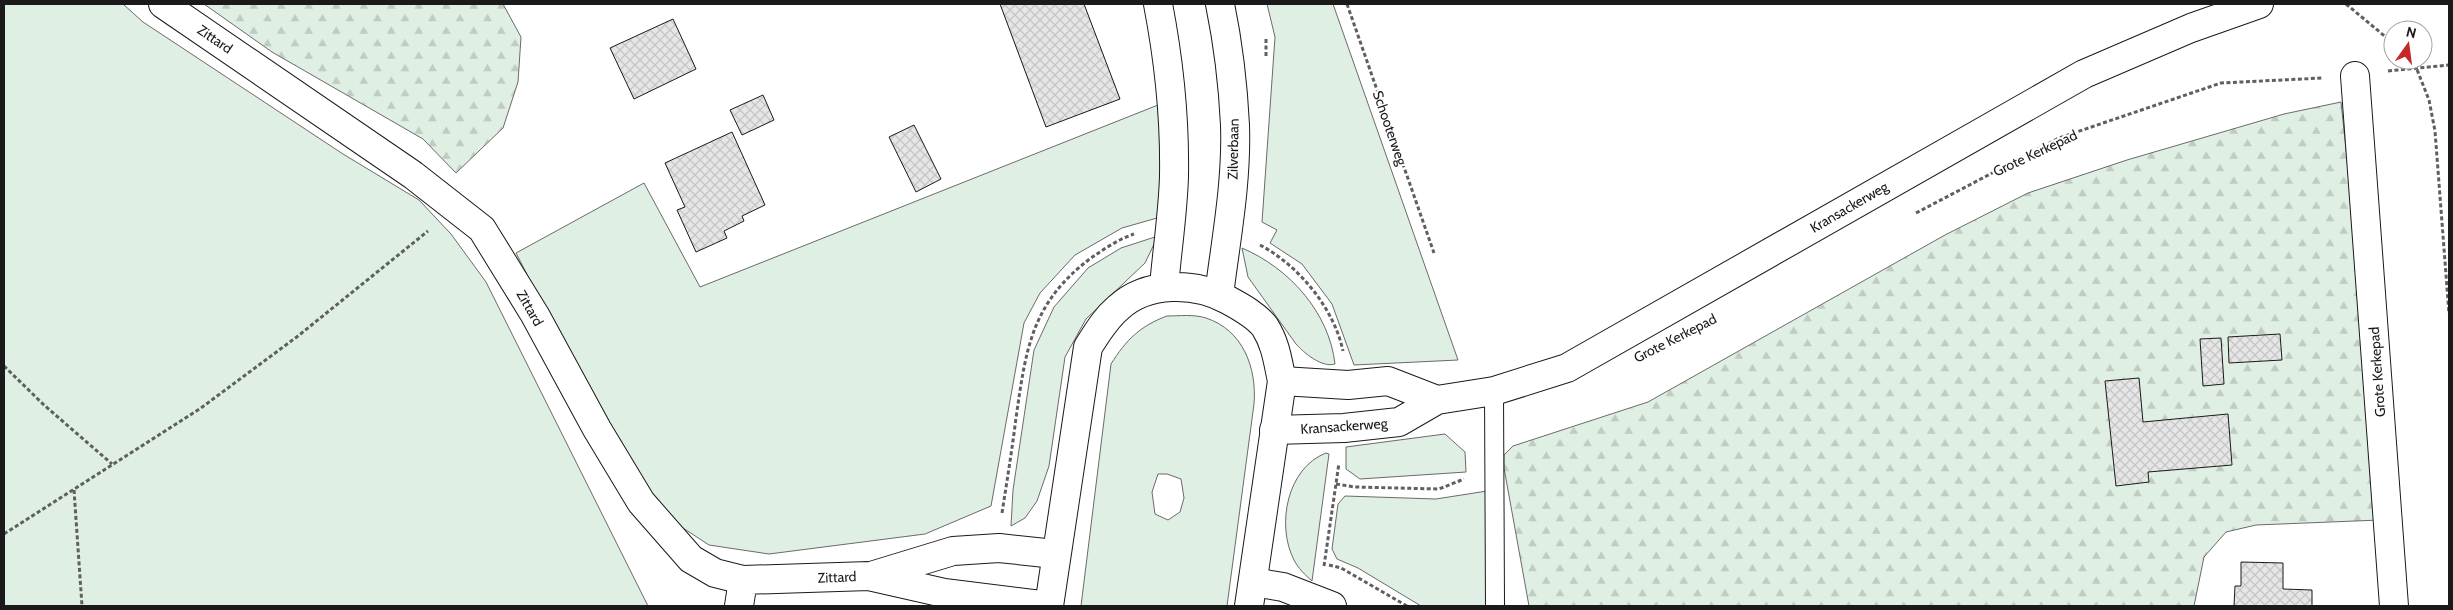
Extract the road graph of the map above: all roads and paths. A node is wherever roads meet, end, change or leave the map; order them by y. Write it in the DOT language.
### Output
graph roads {
  1 [pos="163,4"];
  2 [pos="1158,4"];
  3 [pos="1220,4"];
  4 [pos="1347,4"];
  5 [pos="2259,4"];
  6 [pos="2346,4"];
  7 [pos="2383,35"];
  8 [pos="2449,65"];
  9 [pos="2433,66"];
  10 [pos="2396,70"];
  11 [pos="2417,70"];
  12 [pos="2355,76"];
  13 [pos="455,208"];
  14 [pos="1908,216"];
  15 [pos="1434,253"];
  16 [pos="1164,287"];
  17 [pos="1219,296"];
  18 [pos="2449,314"];
  19 [pos="4,366"];
  20 [pos="1282,381"];
  21 [pos="1494,391"];
  22 [pos="1437,400"];
  23 [pos="1344,428"];
  24 [pos="1274,430"];
  25 [pos="112,464"];
  26 [pos="1466,478"];
  27 [pos="1336,484"];
  28 [pos="74,489"];
  29 [pos="4,534"];
  30 [pos="1055,554"];
  31 [pos="869,576"];
  32 [pos="741,593"];
  33 [pos="1251,594"];
  34 [pos="82,606"];
  35 [pos="1049,606"];
  36 [pos="1332,606"];
  37 [pos="1408,606"];
  38 [pos="1495,606"];
  39 [pos="2394,606"];
  1 -- 13 [label="street, Zittard"];
  2 -- 16 [label="street"];
  3 -- 17 [label="street, Zilverbaan"];
  4 -- 15 [label="path, Schooterweg"];
  5 -- 21 [label="street, Kransackerweg"];
  6 -- 7 [label="path"];
  8 -- 9 [label="path"];
  10 -- 12 [label="path"];
  11 -- 18 [label="path"];
  12 -- 14 [label="path, Grote Kerkepad"];
  12 -- 39 [label="street, Grote Kerkepad"];
  13 -- 25 [label="path"];
  13 -- 32 [label="street, Zittard"];
  16 -- 17 [label="street"];
  16 -- 30 [label="street"];
  17 -- 20 [label="street"];
  19 -- 25 [label="path"];
  20 -- 22 [label="street"];
  20 -- 24 [label="street"];
  21 -- 22 [label="street, Kransackerweg"];
  21 -- 38 [label="lane"];
  22 -- 23 [label="street, Kransackerweg"];
  23 -- 24 [label="street, Kransackerweg"];
  23 -- 27 [label="path"];
  24 -- 33 [label="street"];
  25 -- 28 [label="path"];
  26 -- 27 [label="path"];
  27 -- 37 [label="path"];
  28 -- 29 [label="path"];
  28 -- 34 [label="path"];
  30 -- 31 [label="street, Zittard"];
  30 -- 35 [label="street"];
  31 -- 32 [label="street, Zittard"];
  31 -- 35 [label="street, Zittard"];
  33 -- 36 [label="street"];
}
